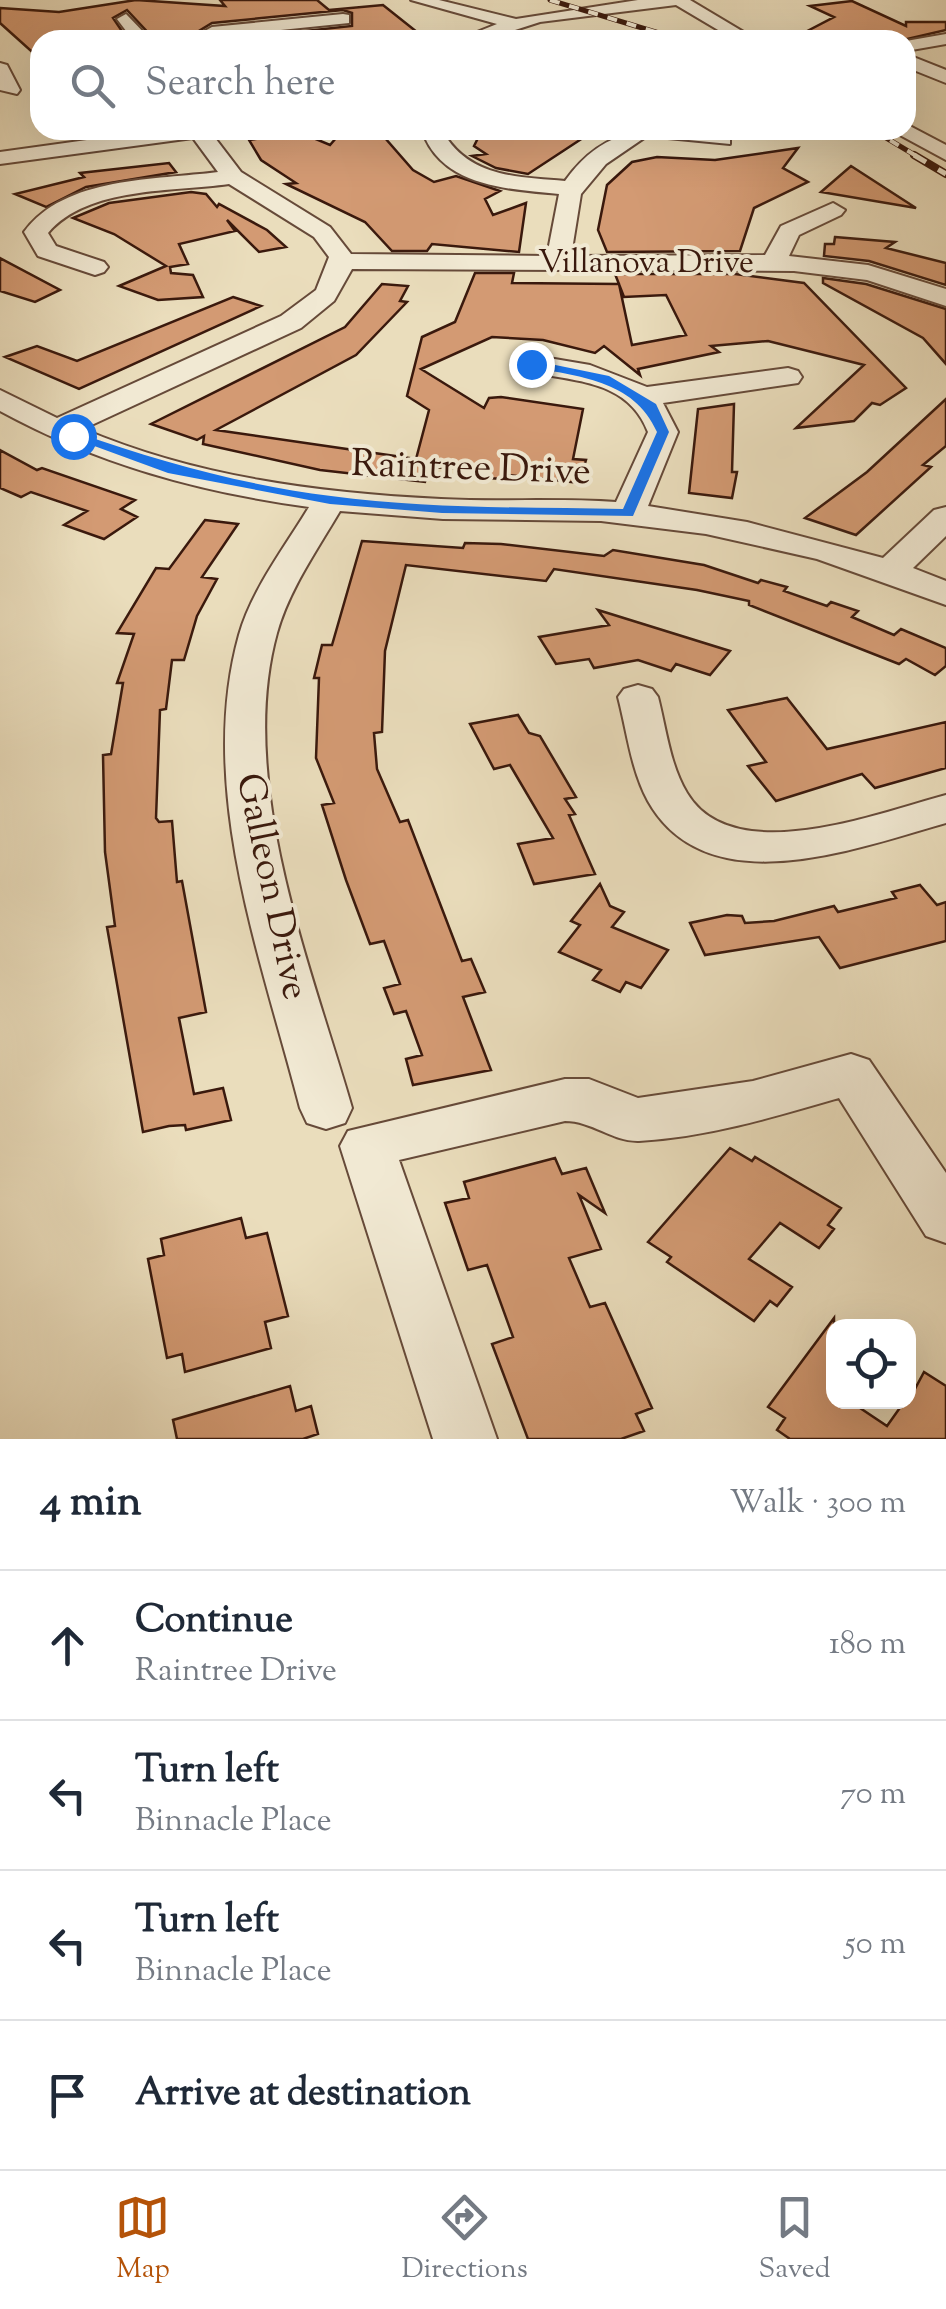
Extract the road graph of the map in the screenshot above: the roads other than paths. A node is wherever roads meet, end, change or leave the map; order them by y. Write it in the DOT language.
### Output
graph roads {
  1 [pos="679,0"];
  2 [pos="616,3"];
  3 [pos="408,4"];
  4 [pos="126,19"];
  5 [pos="343,19"];
  6 [pos="432,20"];
  7 [pos="513,23"];
  8 [pos="134,30"];
  9 [pos="219,30"];
  10 [pos="494,30"];
  11 [pos="731,30"];
  12 [pos="946,39"];
  13 [pos="916,46"];
  14 [pos="916,55"];
  15 [pos="0,69"];
  16 [pos="946,77"];
  17 [pos="10,90"];
  18 [pos="916,136"];
  19 [pos="135,140"];
  20 [pos="208,140"];
  21 [pos="436,140"];
  22 [pos="628,140"];
  23 [pos="944,151"];
  24 [pos="0,158"];
  25 [pos="234,177"];
  26 [pos="568,188"];
  27 [pos="833,210"];
  28 [pos="775,260"];
  29 [pos="341,262"];
  30 [pos="558,262"];
  31 [pos="95,267"];
  32 [pos="946,298"];
  33 [pos="531,364"];
  34 [pos="788,378"];
  35 [pos="641,396"];
  36 [pos="0,399"];
  37 [pos="58,429"];
  38 [pos="330,500"];
  39 [pos="628,513"];
  40 [pos="946,517"];
  41 [pos="889,572"];
  42 [pos="946,594"];
  43 [pos="638,698"];
  44 [pos="946,809"];
  45 [pos="326,1108"];
  46 [pos="946,1219"];
  47 [pos="465,1439"];
  1 -- 2 [label="street"];
  1 -- 11 [label="street"];
  2 -- 7 [label="street"];
  3 -- 6 [label="street"];
  3 -- 7 [label="street"];
  4 -- 8 [label="street"];
  5 -- 9 [label="street"];
  7 -- 10 [label="street"];
  12 -- 13 [label="street"];
  14 -- 16 [label="street"];
  15 -- 17 [label="street"];
  18 -- 23 [label="street"];
  19 -- 24 [label="street"];
  20 -- 25 [label="street"];
  21 -- 26 [label="street"];
  22 -- 26 [label="street"];
  25 -- 29 [label="street"];
  25 -- 31 [label="street"];
  26 -- 30 [label="street"];
  27 -- 28 [label="street"];
  28 -- 30 [label="street, Villanova Drive"];
  28 -- 32 [label="street, Villanova Drive"];
  29 -- 30 [label="street, Villanova Drive"];
  29 -- 37 [label="street"];
  33 -- 35 [label="street"];
  34 -- 35 [label="street"];
  35 -- 39 [label="street"];
  36 -- 37 [label="street, Raintree Drive"];
  37 -- 38 [label="street, Raintree Drive"];
  38 -- 39 [label="street, Raintree Drive"];
  38 -- 45 [label="street, Galleon Drive"];
  39 -- 41 [label="street, Raintree Drive"];
  40 -- 41 [label="street"];
  41 -- 42 [label="street, Raintree Drive"];
  43 -- 44 [label="street"];
  46 -- 47 [label="street"];
}
